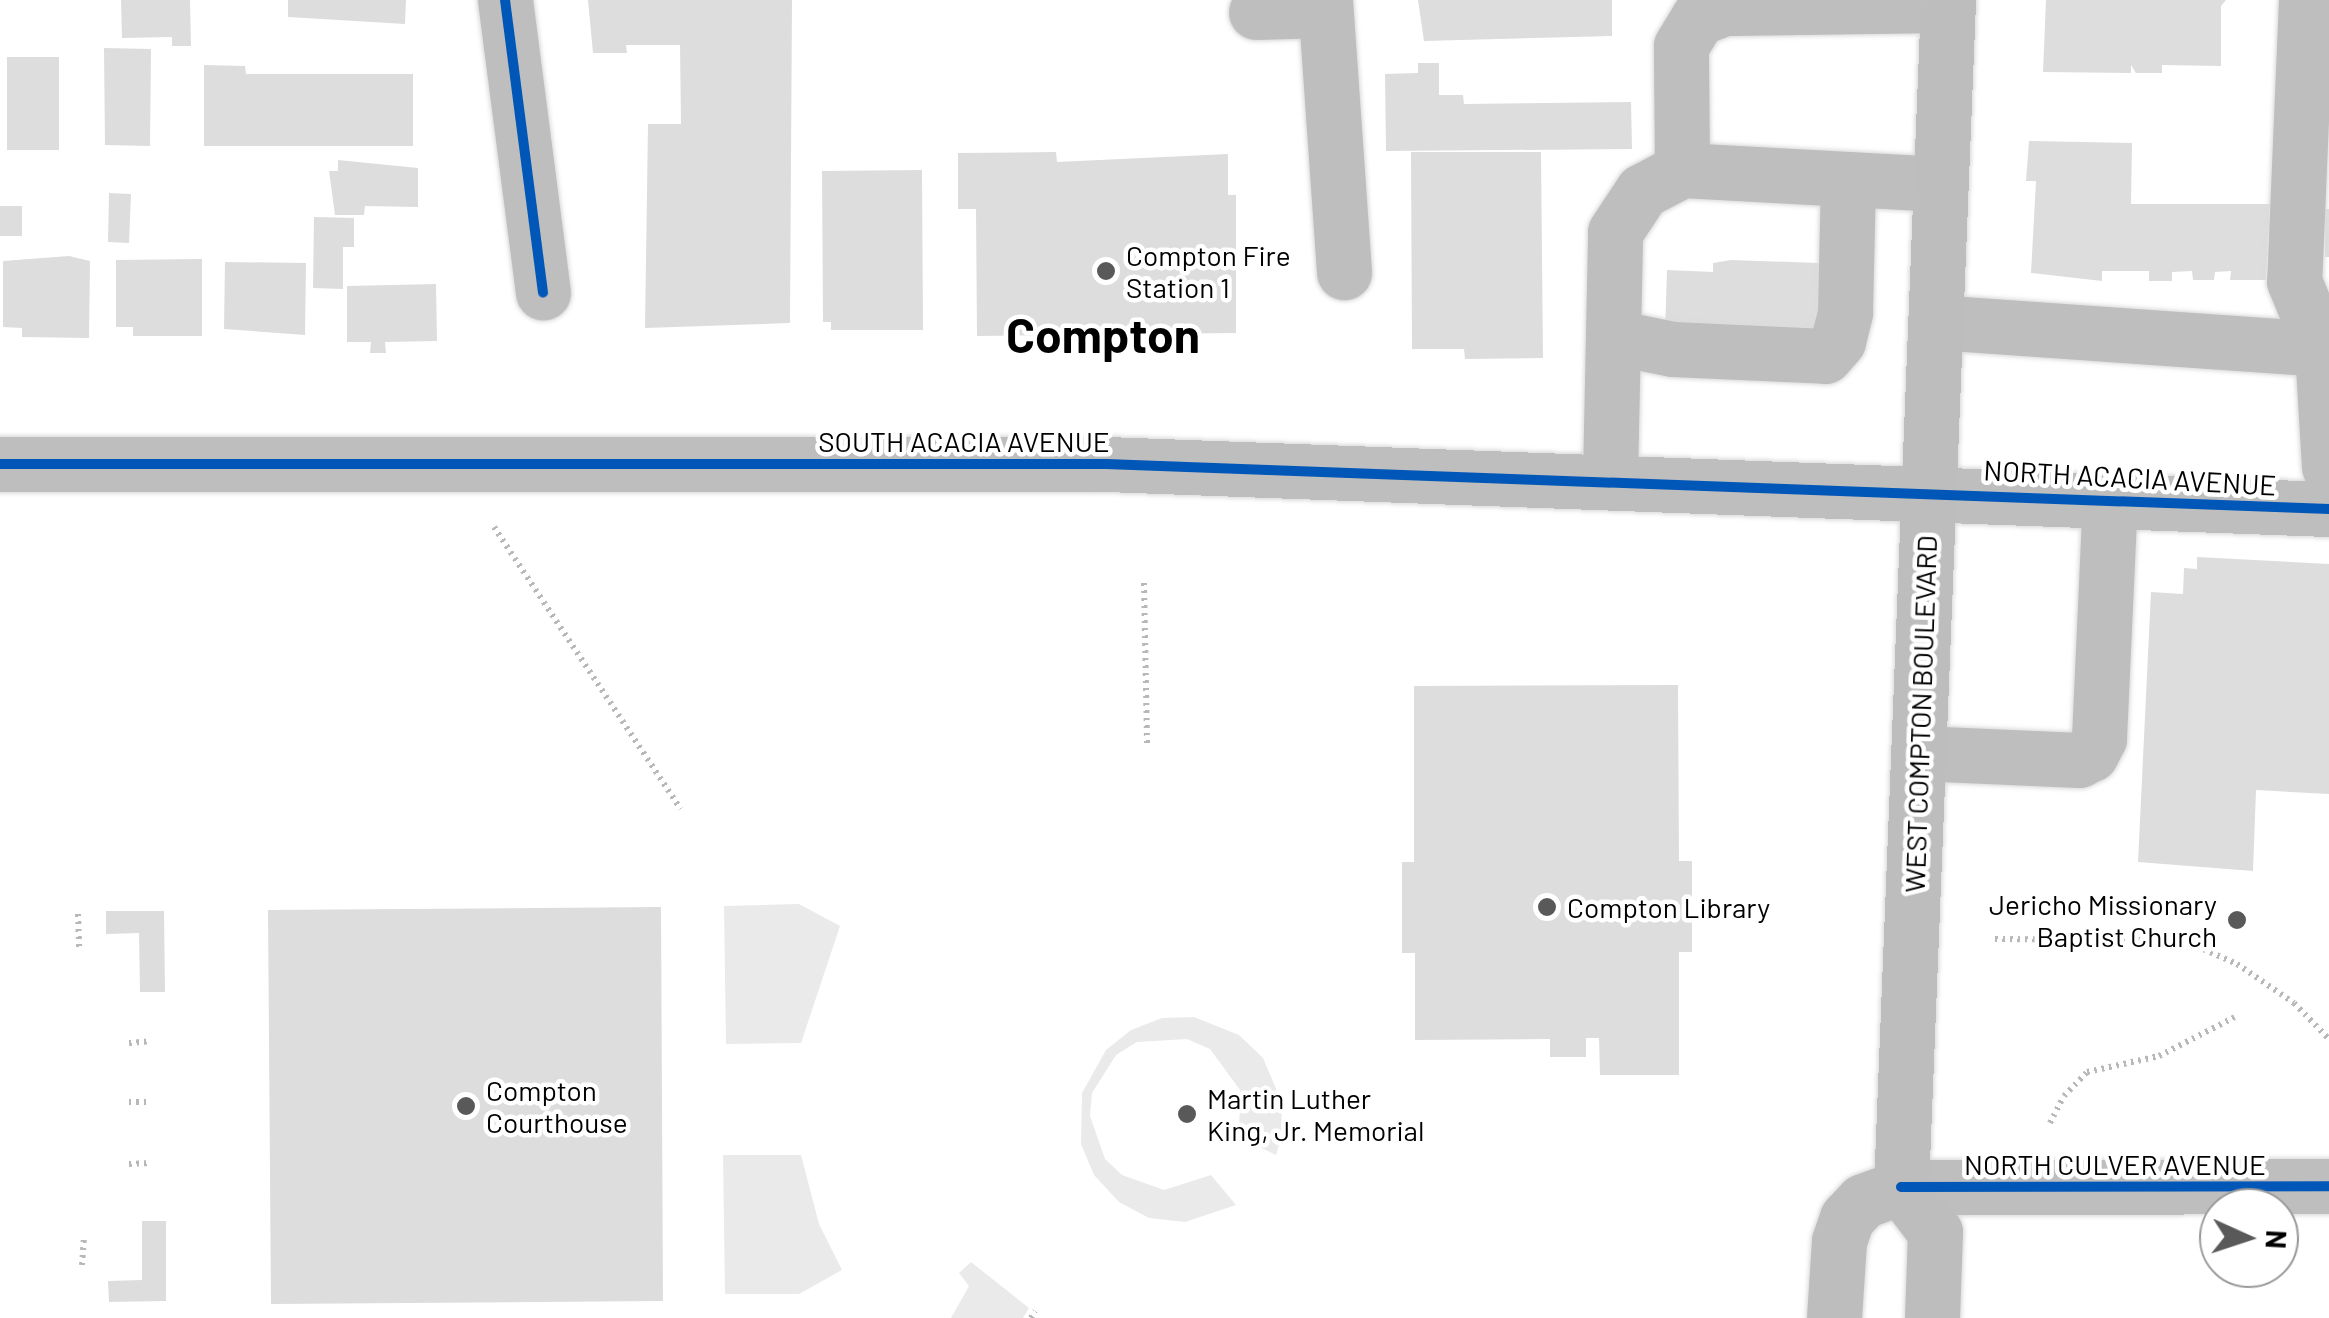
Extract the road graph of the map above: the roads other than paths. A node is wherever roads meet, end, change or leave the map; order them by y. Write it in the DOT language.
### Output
graph roads {
  1 [pos="504,0"];
  2 [pos="2306,0"];
  3 [pos="1948,2"];
  4 [pos="1325,5"];
  5 [pos="1256,12"];
  6 [pos="1682,170"];
  7 [pos="1848,179"];
  8 [pos="1941,184"];
  9 [pos="1344,272"];
  10 [pos="543,292"];
  11 [pos="1936,322"];
  12 [pos="1613,336"];
  13 [pos="2322,349"];
  14 [pos="0,464"];
  15 [pos="2329,467"];
  16 [pos="1610,478"];
  17 [pos="1928,490"];
  18 [pos="2110,499"];
  19 [pos="2329,509"];
  20 [pos="1918,753"];
  21 [pos="2329,1186"];
  22 [pos="1900,1187"];
  23 [pos="1834,1318"];
  24 [pos="1932,1318"];
  1 -- 10 [label="street"];
  2 -- 13 [label="street"];
  3 -- 6 [label="street"];
  3 -- 8 [label="main road, WEST COMPTON BOULEVARD"];
  4 -- 5 [label="street"];
  4 -- 9 [label="street"];
  6 -- 7 [label="street"];
  6 -- 12 [label="street"];
  7 -- 8 [label="street"];
  7 -- 12 [label="street"];
  8 -- 11 [label="main road, WEST COMPTON BOULEVARD"];
  11 -- 13 [label="street"];
  11 -- 17 [label="main road, WEST COMPTON BOULEVARD"];
  12 -- 16 [label="street"];
  13 -- 15 [label="street"];
  14 -- 16 [label="street, SOUTH ACACIA AVENUE"];
  16 -- 17 [label="street, SOUTH ACACIA AVENUE"];
  17 -- 18 [label="street, NORTH ACACIA AVENUE"];
  17 -- 20 [label="main road, WEST COMPTON BOULEVARD"];
  18 -- 19 [label="street, NORTH ACACIA AVENUE"];
  18 -- 20 [label="street"];
  20 -- 22 [label="main road, WEST COMPTON BOULEVARD"];
  21 -- 22 [label="street, NORTH CULVER AVENUE"];
  22 -- 23 [label="main road"];
  22 -- 24 [label="main road"];
}
